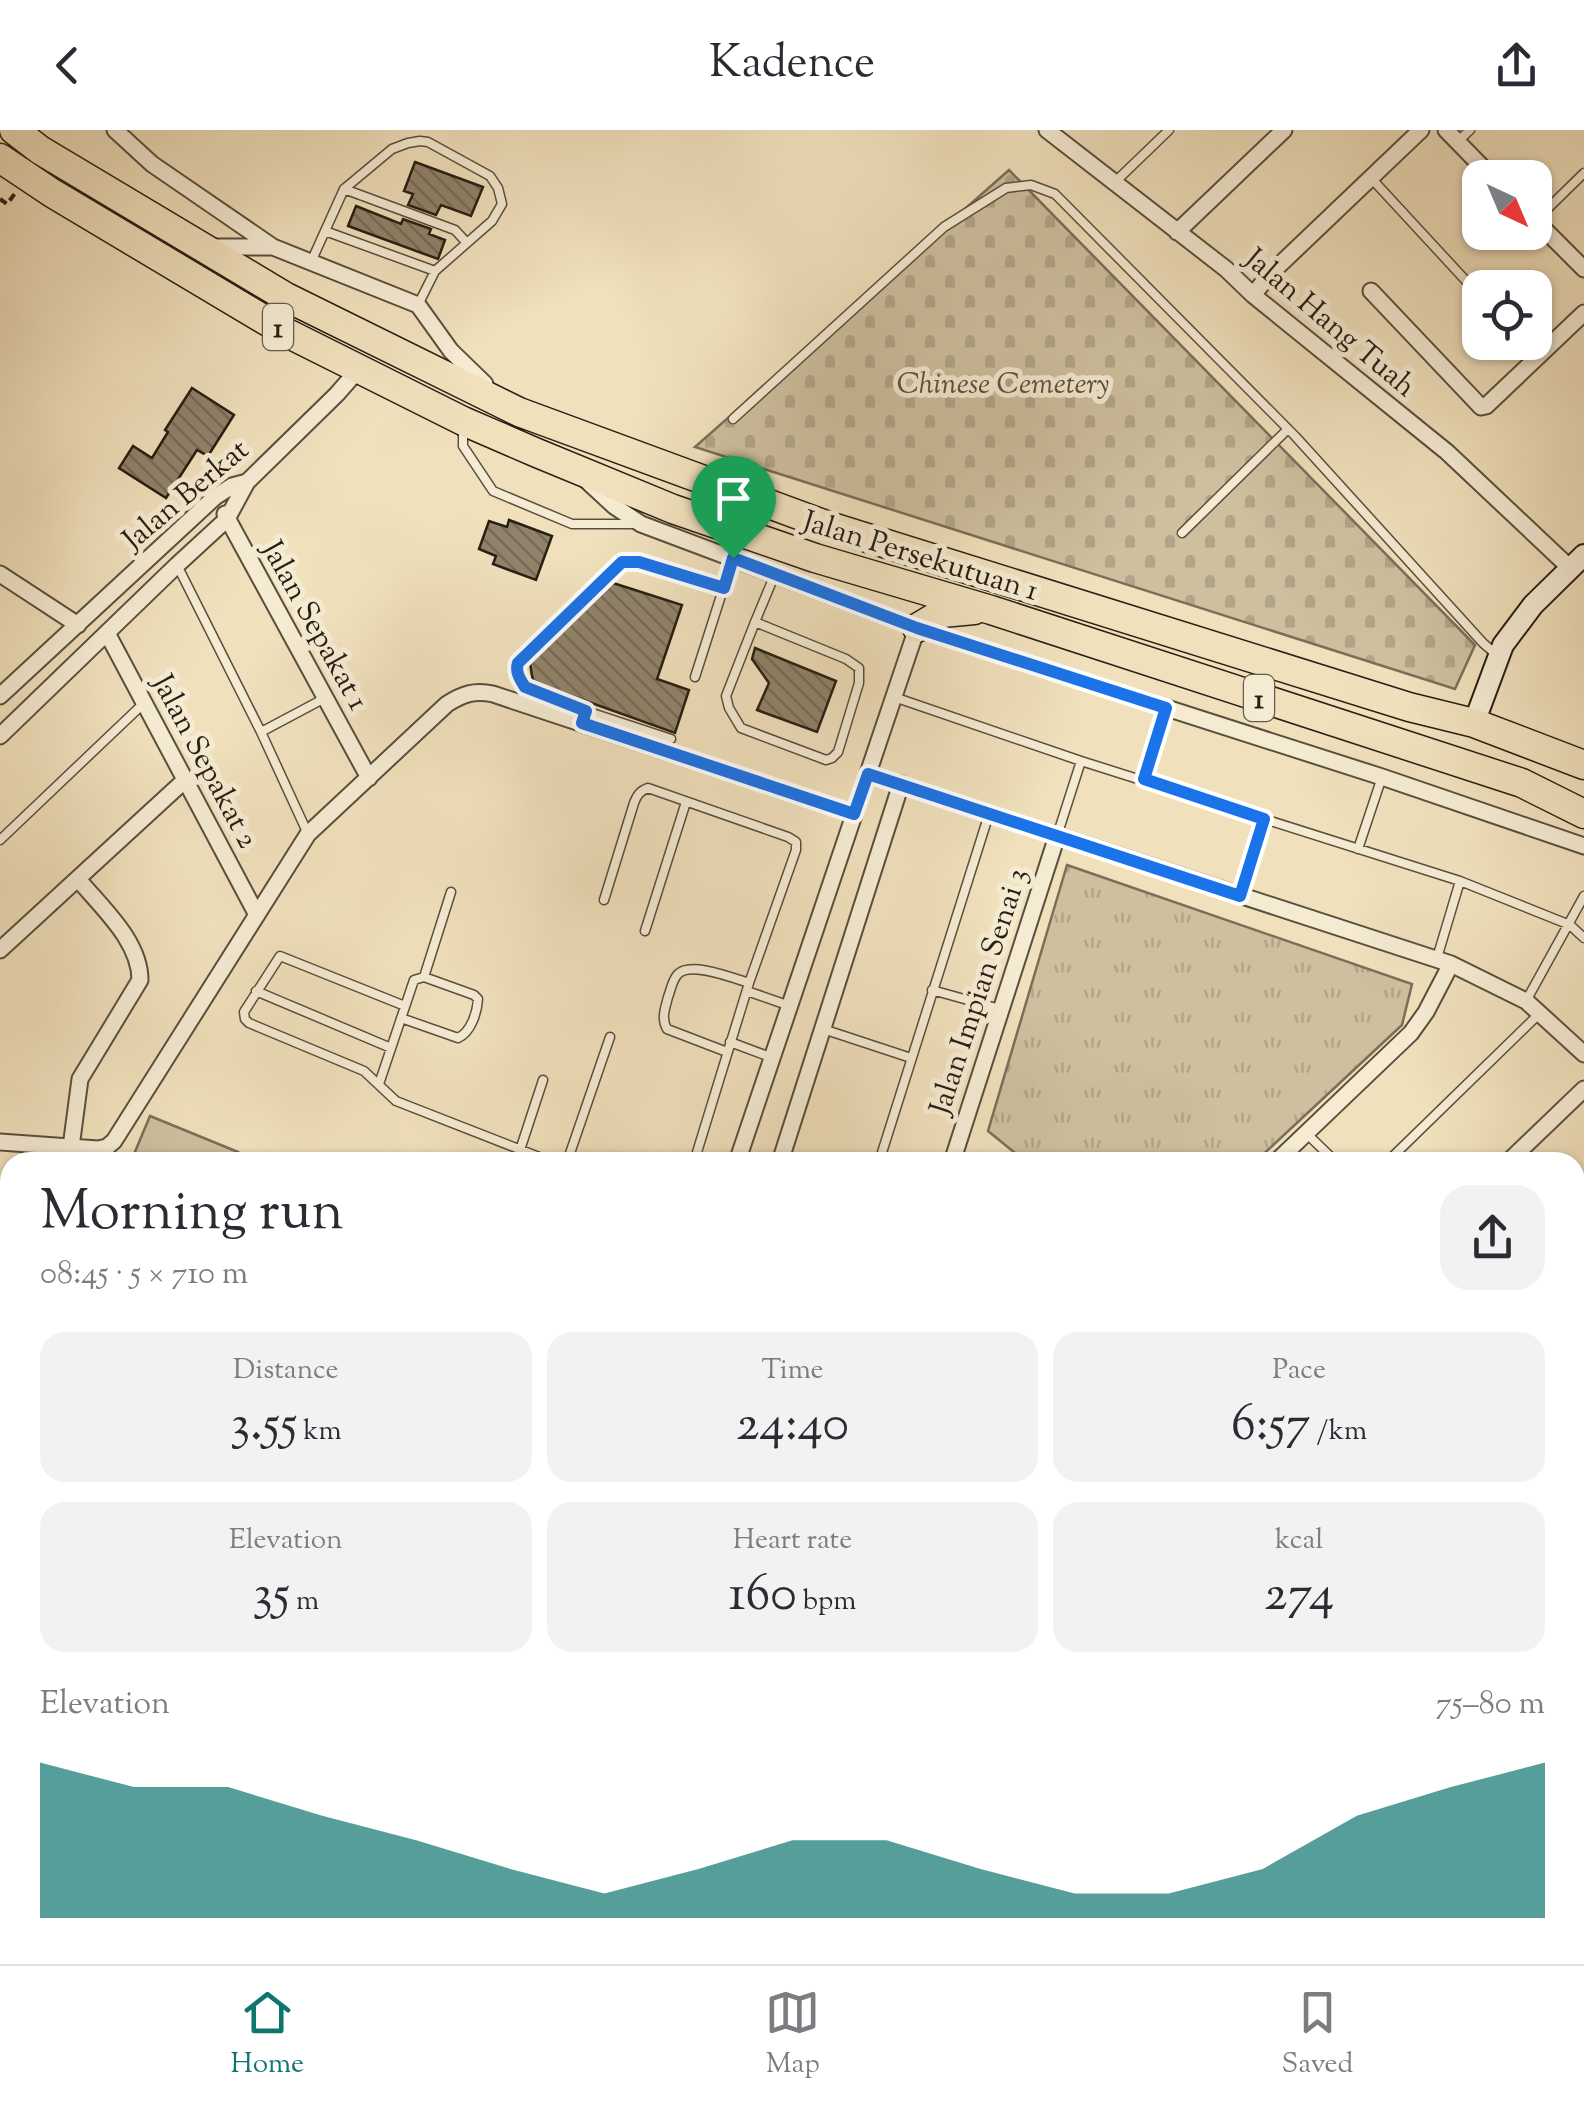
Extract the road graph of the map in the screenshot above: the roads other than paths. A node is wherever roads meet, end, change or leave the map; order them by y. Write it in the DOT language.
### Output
graph roads {
  1 [pos="14,130"];
  2 [pos="115,130"];
  3 [pos="1170,130"];
  4 [pos="1284,130"];
  5 [pos="1421,130"];
  6 [pos="1053,132"];
  7 [pos="1458,134"];
  8 [pos="0,158"];
  9 [pos="1479,160"];
  10 [pos="1584,173"];
  11 [pos="1370,178"];
  12 [pos="1115,183"];
  13 [pos="344,190"];
  14 [pos="1552,204"];
  15 [pos="325,231"];
  16 [pos="1177,232"];
  17 [pos="1552,237"];
  18 [pos="467,243"];
  19 [pos="205,247"];
  20 [pos="273,247"];
  21 [pos="311,262"];
  22 [pos="1584,270"];
  23 [pos="435,271"];
  24 [pos="1462,277"];
  25 [pos="1371,292"];
  26 [pos="1253,295"];
  27 [pos="418,305"];
  28 [pos="1584,312"];
  29 [pos="1552,343"];
  30 [pos="1535,360"];
  31 [pos="358,370"];
  32 [pos="519,412"];
  33 [pos="733,419"];
  34 [pos="463,421"];
  35 [pos="1288,429"];
  36 [pos="571,466"];
  37 [pos="247,482"];
  38 [pos="215,498"];
  39 [pos="228,519"];
  40 [pos="641,524"];
  41 [pos="1182,533"];
  42 [pos="733,558"];
  43 [pos="1577,562"];
  44 [pos="177,565"];
  45 [pos="0,574"];
  46 [pos="775,574"];
  47 [pos="724,588"];
  48 [pos="991,610"];
  49 [pos="755,622"];
  50 [pos="78,625"];
  51 [pos="917,628"];
  52 [pos="107,633"];
  53 [pos="1498,656"];
  54 [pos="695,678"];
  55 [pos="0,696"];
  56 [pos="894,697"];
  57 [pos="325,698"];
  58 [pos="144,703"];
  59 [pos="1166,708"];
  60 [pos="584,717"];
  61 [pos="1474,724"];
  62 [pos="260,732"];
  63 [pos="0,736"];
  64 [pos="671,739"];
  65 [pos="1081,760"];
  66 [pos="1584,765"];
  67 [pos="868,774"];
  68 [pos="1382,776"];
  69 [pos="368,778"];
  70 [pos="1144,779"];
  71 [pos="185,780"];
  72 [pos="900,784"];
  73 [pos="686,802"];
  74 [pos="854,814"];
  75 [pos="989,814"];
  76 [pos="1584,814"];
  77 [pos="1264,819"];
  78 [pos="308,834"];
  79 [pos="1057,836"];
  80 [pos="0,840"];
  81 [pos="1584,846"];
  82 [pos="1358,849"];
  83 [pos="78,878"];
  84 [pos="1460,880"];
  85 [pos="452,892"];
  86 [pos="1240,896"];
  87 [pos="1584,896"];
  88 [pos="604,900"];
  89 [pos="257,915"];
  90 [pos="1570,924"];
  91 [pos="645,931"];
  92 [pos="1584,938"];
  93 [pos="0,950"];
  94 [pos="1444,962"];
  95 [pos="424,977"];
  96 [pos="748,987"];
  97 [pos="932,990"];
  98 [pos="256,991"];
  99 [pos="1526,1001"];
  100 [pos="406,1006"];
  101 [pos="790,1006"];
  102 [pos="1000,1009"];
  103 [pos="1540,1012"];
  104 [pos="402,1018"];
  105 [pos="823,1029"];
  106 [pos="610,1038"];
  107 [pos="730,1042"];
  108 [pos="391,1048"];
  109 [pos="727,1052"];
  110 [pos="1584,1054"];
  111 [pos="773,1058"];
  112 [pos="911,1058"];
  113 [pos="543,1080"];
  114 [pos="379,1084"];
  115 [pos="1584,1089"];
  116 [pos="1306,1133"];
  117 [pos="0,1142"];
  118 [pos="520,1150"];
  119 [pos="55,1152"];
  120 [pos="72,1152"];
  121 [pos="85,1152"];
  122 [pos="525,1152"];
  123 [pos="570,1152"];
  124 [pos="697,1152"];
  125 [pos="740,1152"];
  126 [pos="783,1152"];
  127 [pos="882,1152"];
  128 [pos="955,1152"];
  129 [pos="1286,1152"];
  130 [pos="1326,1152"];
  131 [pos="1397,1152"];
  132 [pos="1518,1152"];
  1 -- 19 [label="highway, Jalan Persekutuan 1 / 1"];
  2 -- 20 [label="street"];
  3 -- 12 [label="lane"];
  4 -- 16 [label="street"];
  5 -- 11 [label="street"];
  6 -- 12 [label="street, Jalan Hang Tuah"];
  7 -- 9 [label="street"];
  8 -- 31 [label="highway, Jalan Persekutuan 1 / 1"];
  10 -- 14 [label="lane"];
  11 -- 24 [label="lane"];
  11 -- 26 [label="street"];
  12 -- 16 [label="street, Jalan Hang Tuah"];
  13 -- 15 [label="lane"];
  13 -- 18 [label="lane"];
  13 -- 18 [label="lane"];
  15 -- 21 [label="lane"];
  15 -- 23 [label="lane"];
  16 -- 26 [label="street, Jalan Hang Tuah"];
  17 -- 22 [label="street"];
  18 -- 23 [label="lane"];
  19 -- 20 [label="street"];
  19 -- 32 [label="highway, Jalan Persekutuan 1 / 1"];
  20 -- 21 [label="street"];
  21 -- 27 [label="street"];
  23 -- 27 [label="lane"];
  25 -- 30 [label="street"];
  26 -- 43 [label="street, Jalan Hang Tuah"];
  27 -- 32 [label="street"];
  28 -- 29 [label="street"];
  31 -- 34 [label="highway, Jalan Persekutuan 1 / 1"];
  31 -- 37 [label="street, Jalan Berkat"];
  32 -- 61 [label="highway, Jalan Persekutuan 1 / 1"];
  33 -- 35 [label="lane"];
  34 -- 36 [label="highway, Jalan Persekutuan 1 / 1"];
  34 -- 40 [label="lane"];
  35 -- 41 [label="lane"];
  35 -- 53 [label="lane"];
  36 -- 40 [label="street"];
  36 -- 48 [label="highway, Jalan Persekutuan 1 / 1"];
  37 -- 38 [label="street, Jalan Berkat"];
  37 -- 39 [label="street"];
  38 -- 39 [label="street, Jalan Sepakat 1"];
  38 -- 50 [label="street, Jalan Berkat"];
  39 -- 44 [label="street"];
  39 -- 57 [label="street, Jalan Sepakat 1"];
  40 -- 42 [label="street"];
  42 -- 46 [label="street"];
  42 -- 47 [label="lane"];
  43 -- 53 [label="street"];
  44 -- 52 [label="street"];
  44 -- 62 [label="lane"];
  45 -- 50 [label="street"];
  46 -- 49 [label="lane"];
  46 -- 51 [label="street"];
  47 -- 54 [label="lane"];
  47 -- 60 [label="lane"];
  48 -- 51 [label="highway"];
  48 -- 76 [label="highway, Jalan Persekutuan 1 / 1"];
  49 -- 49 [label="lane"];
  50 -- 55 [label="street, Jalan Berkat"];
  51 -- 56 [label="street"];
  51 -- 59 [label="street"];
  52 -- 58 [label="street, Jalan Sepakat 2"];
  52 -- 63 [label="street"];
  53 -- 61 [label="street"];
  56 -- 65 [label="lane"];
  56 -- 67 [label="street"];
  57 -- 62 [label="lane"];
  57 -- 69 [label="street, Jalan Sepakat 1"];
  58 -- 71 [label="street, Jalan Sepakat 2"];
  58 -- 80 [label="lane"];
  59 -- 68 [label="street"];
  59 -- 70 [label="lane"];
  60 -- 64 [label="lane"];
  60 -- 69 [label="street"];
  60 -- 74 [label="street"];
  61 -- 66 [label="highway, Jalan Persekutuan 1 / 1"];
  62 -- 78 [label="lane"];
  65 -- 70 [label="lane"];
  65 -- 79 [label="lane"];
  67 -- 72 [label="street"];
  67 -- 74 [label="street"];
  68 -- 81 [label="street"];
  68 -- 82 [label="lane"];
  69 -- 78 [label="street"];
  70 -- 77 [label="lane"];
  71 -- 83 [label="street"];
  71 -- 89 [label="street, Jalan Sepakat 2"];
  72 -- 75 [label="street"];
  72 -- 105 [label="street"];
  73 -- 88 [label="lane"];
  73 -- 91 [label="lane"];
  73 -- 96 [label="lane"];
  74 -- 101 [label="street"];
  75 -- 79 [label="street"];
  75 -- 97 [label="lane"];
  77 -- 82 [label="lane"];
  77 -- 86 [label="lane"];
  78 -- 89 [label="street"];
  79 -- 86 [label="street"];
  79 -- 102 [label="street, Jalan Impian Senai 3"];
  82 -- 84 [label="lane"];
  83 -- 93 [label="street"];
  83 -- 120 [label="street"];
  84 -- 90 [label="lane"];
  84 -- 94 [label="lane"];
  85 -- 95 [label="lane"];
  86 -- 94 [label="street"];
  87 -- 90 [label="lane"];
  89 -- 121 [label="street"];
  90 -- 92 [label="lane"];
  90 -- 99 [label="lane"];
  94 -- 99 [label="street"];
  94 -- 116 [label="street"];
  95 -- 100 [label="lane"];
  95 -- 104 [label="lane"];
  96 -- 101 [label="lane"];
  96 -- 107 [label="lane"];
  96 -- 109 [label="lane"];
  97 -- 102 [label="lane"];
  97 -- 112 [label="lane"];
  98 -- 100 [label="lane"];
  98 -- 108 [label="lane"];
  98 -- 114 [label="lane"];
  99 -- 103 [label="street"];
  100 -- 104 [label="lane"];
  101 -- 111 [label="street"];
  102 -- 128 [label="street, Jalan Impian Senai 3"];
  103 -- 110 [label="street"];
  103 -- 131 [label="lane"];
  104 -- 108 [label="lane"];
  105 -- 112 [label="lane"];
  105 -- 126 [label="street"];
  106 -- 123 [label="lane"];
  107 -- 109 [label="lane"];
  107 -- 111 [label="lane"];
  108 -- 114 [label="lane"];
  109 -- 124 [label="lane"];
  111 -- 125 [label="street"];
  112 -- 127 [label="lane"];
  113 -- 118 [label="lane"];
  114 -- 118 [label="lane"];
  115 -- 132 [label="street"];
  116 -- 129 [label="street"];
  116 -- 130 [label="lane"];
  117 -- 119 [label="street"];
  118 -- 122 [label="lane"];
}
